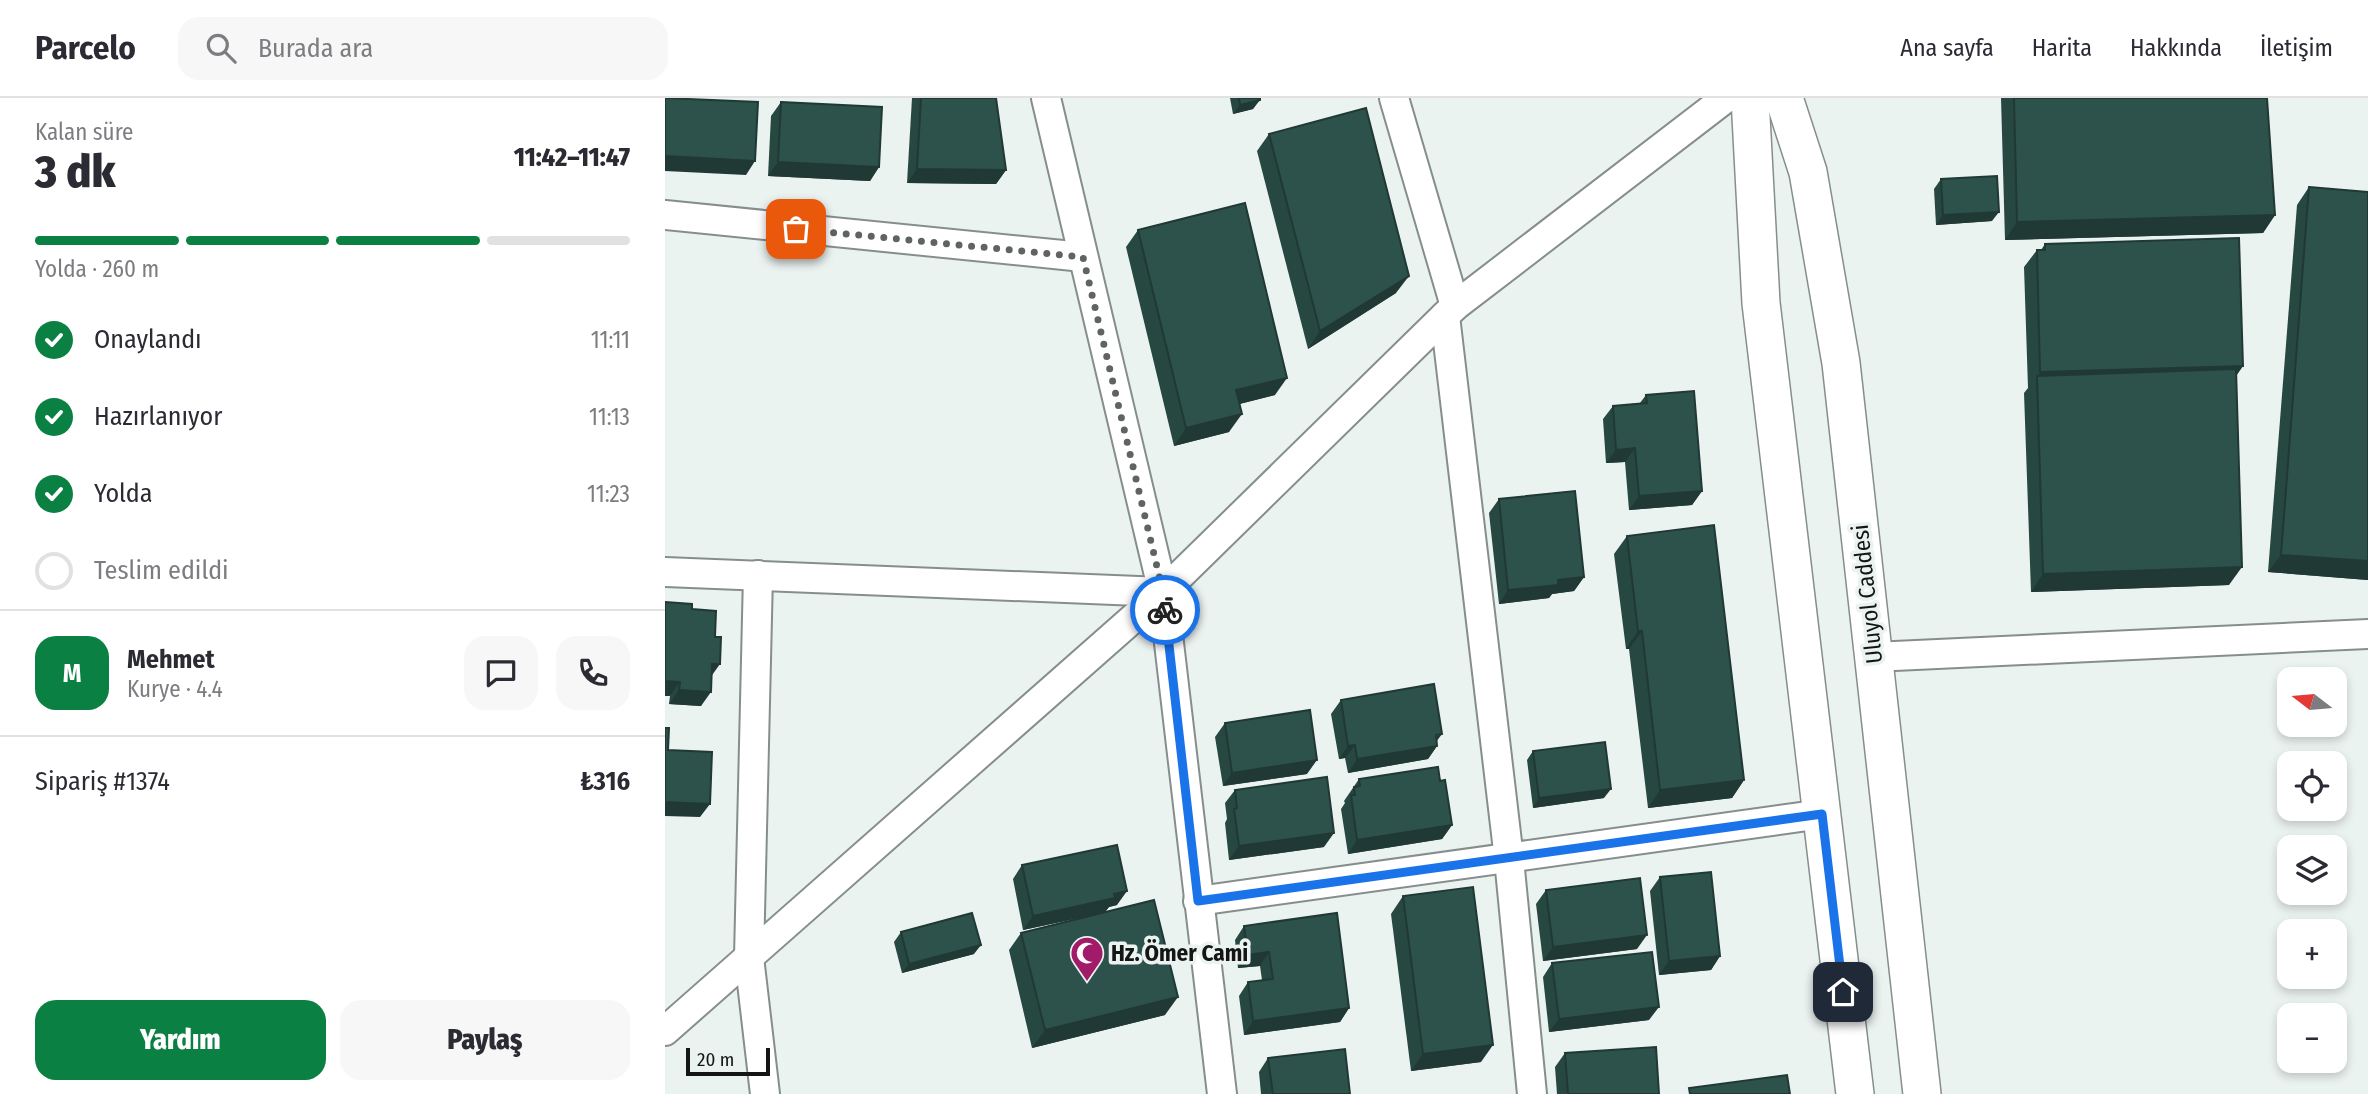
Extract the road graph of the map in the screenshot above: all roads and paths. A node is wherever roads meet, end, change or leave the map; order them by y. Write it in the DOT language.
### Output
graph roads {
  1 [pos="1046,98"];
  2 [pos="1394,98"];
  3 [pos="1726,98"];
  4 [pos="1750,98"];
  5 [pos="1784,98"];
  6 [pos="665,215"];
  7 [pos="1083,257"];
  8 [pos="1450,311"];
  9 [pos="665,572"];
  10 [pos="758,575"];
  11 [pos="1163,592"];
  12 [pos="2368,634"];
  13 [pos="1873,657"];
  14 [pos="1822,814"];
  15 [pos="1509,859"];
  16 [pos="1198,901"];
  17 [pos="748,957"];
  18 [pos="665,1031"];
  19 [pos="765,1094"];
  20 [pos="1222,1094"];
  21 [pos="1532,1094"];
  22 [pos="1855,1094"];
  23 [pos="1922,1094"];
  1 -- 7 [label="street"];
  2 -- 8 [label="street"];
  3 -- 8 [label="street"];
  4 -- 14 [label="main road"];
  5 -- 13 [label="main road, Uluyol Caddesi"];
  6 -- 7 [label="street"];
  7 -- 11 [label="street"];
  8 -- 11 [label="street"];
  8 -- 15 [label="street"];
  9 -- 10 [label="street"];
  10 -- 11 [label="street"];
  10 -- 17 [label="street"];
  11 -- 16 [label="street"];
  11 -- 17 [label="street"];
  12 -- 13 [label="street"];
  13 -- 23 [label="main road, Uluyol Caddesi"];
  14 -- 15 [label="street"];
  14 -- 22 [label="main road"];
  15 -- 16 [label="street"];
  15 -- 21 [label="street"];
  16 -- 20 [label="street"];
  17 -- 18 [label="street"];
  17 -- 19 [label="street"];
}
